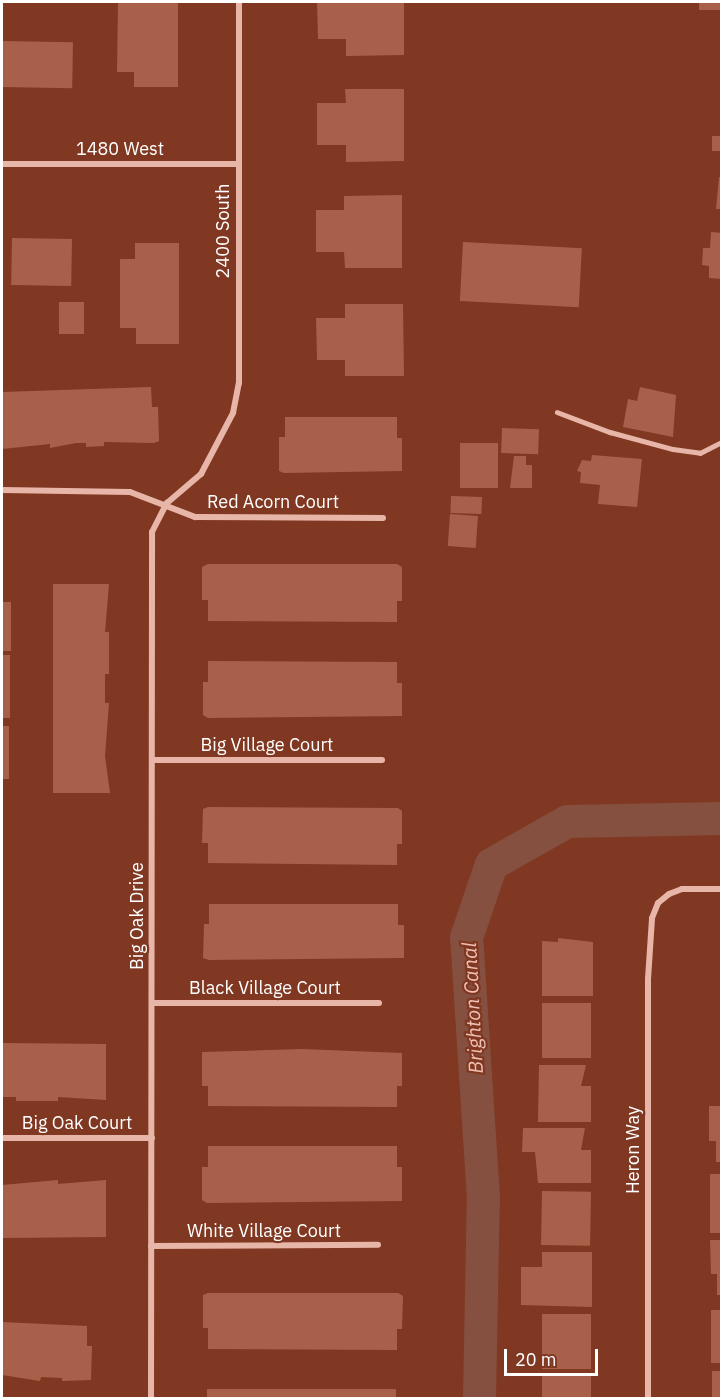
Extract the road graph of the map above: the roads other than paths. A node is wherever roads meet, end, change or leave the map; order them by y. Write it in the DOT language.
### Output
graph roads {
  1 [pos="239,2"];
  2 [pos="2,164"];
  3 [pos="238,164"];
  4 [pos="557,412"];
  5 [pos="722,442"];
  6 [pos="210,454"];
  7 [pos="2,489"];
  8 [pos="167,503"];
  9 [pos="383,518"];
  10 [pos="152,760"];
  11 [pos="382,760"];
  12 [pos="722,889"];
  13 [pos="152,1003"];
  14 [pos="379,1003"];
  15 [pos="2,1138"];
  16 [pos="152,1138"];
  17 [pos="378,1245"];
  18 [pos="151,1246"];
  19 [pos="151,1398"];
  20 [pos="648,1398"];
  1 -- 3 [label="street, 2400 South"];
  2 -- 3 [label="street, 1480 West"];
  3 -- 6 [label="street, 2400 South"];
  4 -- 5 [label="lane"];
  6 -- 8 [label="street, Big Oak Drive"];
  7 -- 8 [label="street, Red Acorn Court"];
  8 -- 9 [label="street, Red Acorn Court"];
  8 -- 10 [label="street, Big Oak Drive"];
  10 -- 11 [label="street, Big Village Court"];
  10 -- 13 [label="street, Big Oak Drive"];
  12 -- 20 [label="street, Heron Way"];
  13 -- 14 [label="street, Black Village Court"];
  13 -- 16 [label="street, Big Oak Drive"];
  15 -- 16 [label="street, Big Oak Court"];
  16 -- 18 [label="street, Big Oak Drive"];
  17 -- 18 [label="street, White Village Court"];
  18 -- 19 [label="street, Big Oak Drive"];
}
